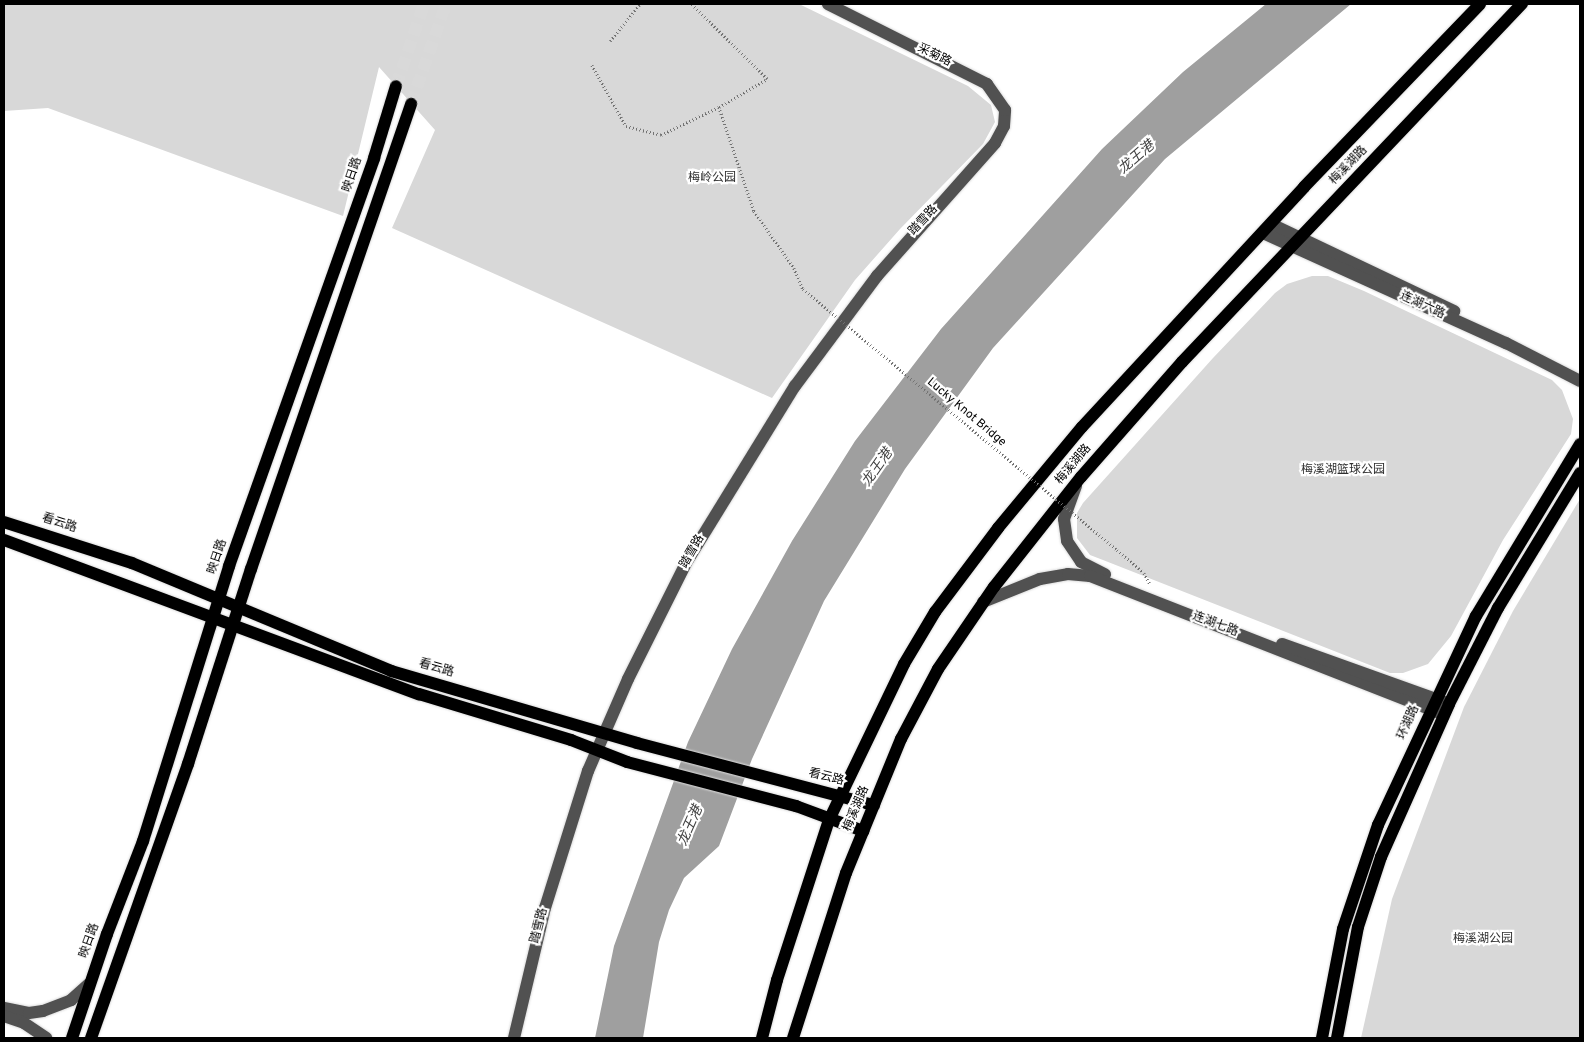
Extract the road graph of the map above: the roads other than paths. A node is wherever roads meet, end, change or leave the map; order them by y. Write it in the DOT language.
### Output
graph roads {
  1 [pos="828,4"];
  2 [pos="844,4"];
  3 [pos="1480,4"];
  4 [pos="1522,4"];
  5 [pos="396,86"];
  6 [pos="411,104"];
  7 [pos="1004,137"];
  8 [pos="1267,228"];
  9 [pos="1297,242"];
  10 [pos="1580,372"];
  11 [pos="1580,381"];
  12 [pos="1580,444"];
  13 [pos="1580,473"];
  14 [pos="1081,477"];
  15 [pos="4,522"];
  16 [pos="4,540"];
  17 [pos="218,600"];
  18 [pos="984,602"];
  19 [pos="239,608"];
  20 [pos="212,618"];
  21 [pos="233,626"];
  22 [pos="1432,704"];
  23 [pos="1447,709"];
  24 [pos="608,733"];
  25 [pos="600,752"];
  26 [pos="841,796"];
  27 [pos="874,805"];
  28 [pos="829,820"];
  29 [pos="863,831"];
  30 [pos="89,984"];
  31 [pos="4,1008"];
  32 [pos="4,1016"];
  33 [pos="46,1038"];
  34 [pos="72,1038"];
  35 [pos="91,1038"];
  36 [pos="514,1038"];
  37 [pos="521,1038"];
  38 [pos="762,1038"];
  39 [pos="794,1038"];
  40 [pos="1322,1038"];
  41 [pos="1337,1038"];
  1 -- 7 [label="street, 采菊路"];
  2 -- 7 [label="street, 采菊路"];
  3 -- 8 [label="main road, 梅溪湖路"];
  4 -- 9 [label="main road, 梅溪湖路"];
  5 -- 17 [label="main road, 映日路"];
  6 -- 19 [label="main road"];
  7 -- 24 [label="street, 踏雪路"];
  8 -- 9 [label="street, 连湖六路"];
  8 -- 26 [label="main road, 梅溪湖路"];
  9 -- 10 [label="street, 连湖六路"];
  9 -- 11 [label="street, 连湖六路"];
  9 -- 14 [label="main road, 梅溪湖路"];
  12 -- 22 [label="main road, 环湖路"];
  13 -- 23 [label="main road"];
  14 -- 18 [label="main road, 梅溪湖路"];
  14 -- 22 [label="street, 连湖七路"];
  15 -- 17 [label="main road, 看云路"];
  16 -- 20 [label="main road"];
  17 -- 19 [label="main road, 看云路"];
  17 -- 20 [label="main road, 映日路"];
  18 -- 22 [label="street, 连湖七路"];
  18 -- 27 [label="main road, 梅溪湖路"];
  19 -- 21 [label="main road"];
  19 -- 24 [label="main road, 看云路"];
  20 -- 21 [label="main road"];
  20 -- 30 [label="main road, 映日路"];
  21 -- 25 [label="main road"];
  21 -- 35 [label="main road"];
  22 -- 23 [label="street, 连湖七路"];
  22 -- 40 [label="main road, 环湖路"];
  23 -- 41 [label="main road"];
  24 -- 25 [label="street, 踏雪路"];
  24 -- 26 [label="main road, 看云路"];
  25 -- 28 [label="main road"];
  25 -- 36 [label="street, 踏雪路"];
  25 -- 37 [label="street, 踏雪路"];
  26 -- 27 [label="main road, 看云路"];
  26 -- 28 [label="main road, 梅溪湖路"];
  27 -- 29 [label="main road, 梅溪湖路"];
  28 -- 29 [label="main road"];
  28 -- 38 [label="main road, 梅溪湖路"];
  29 -- 39 [label="main road, 梅溪湖路"];
  30 -- 31 [label="street"];
  30 -- 34 [label="main road, 映日路"];
  32 -- 33 [label="street"];
}
